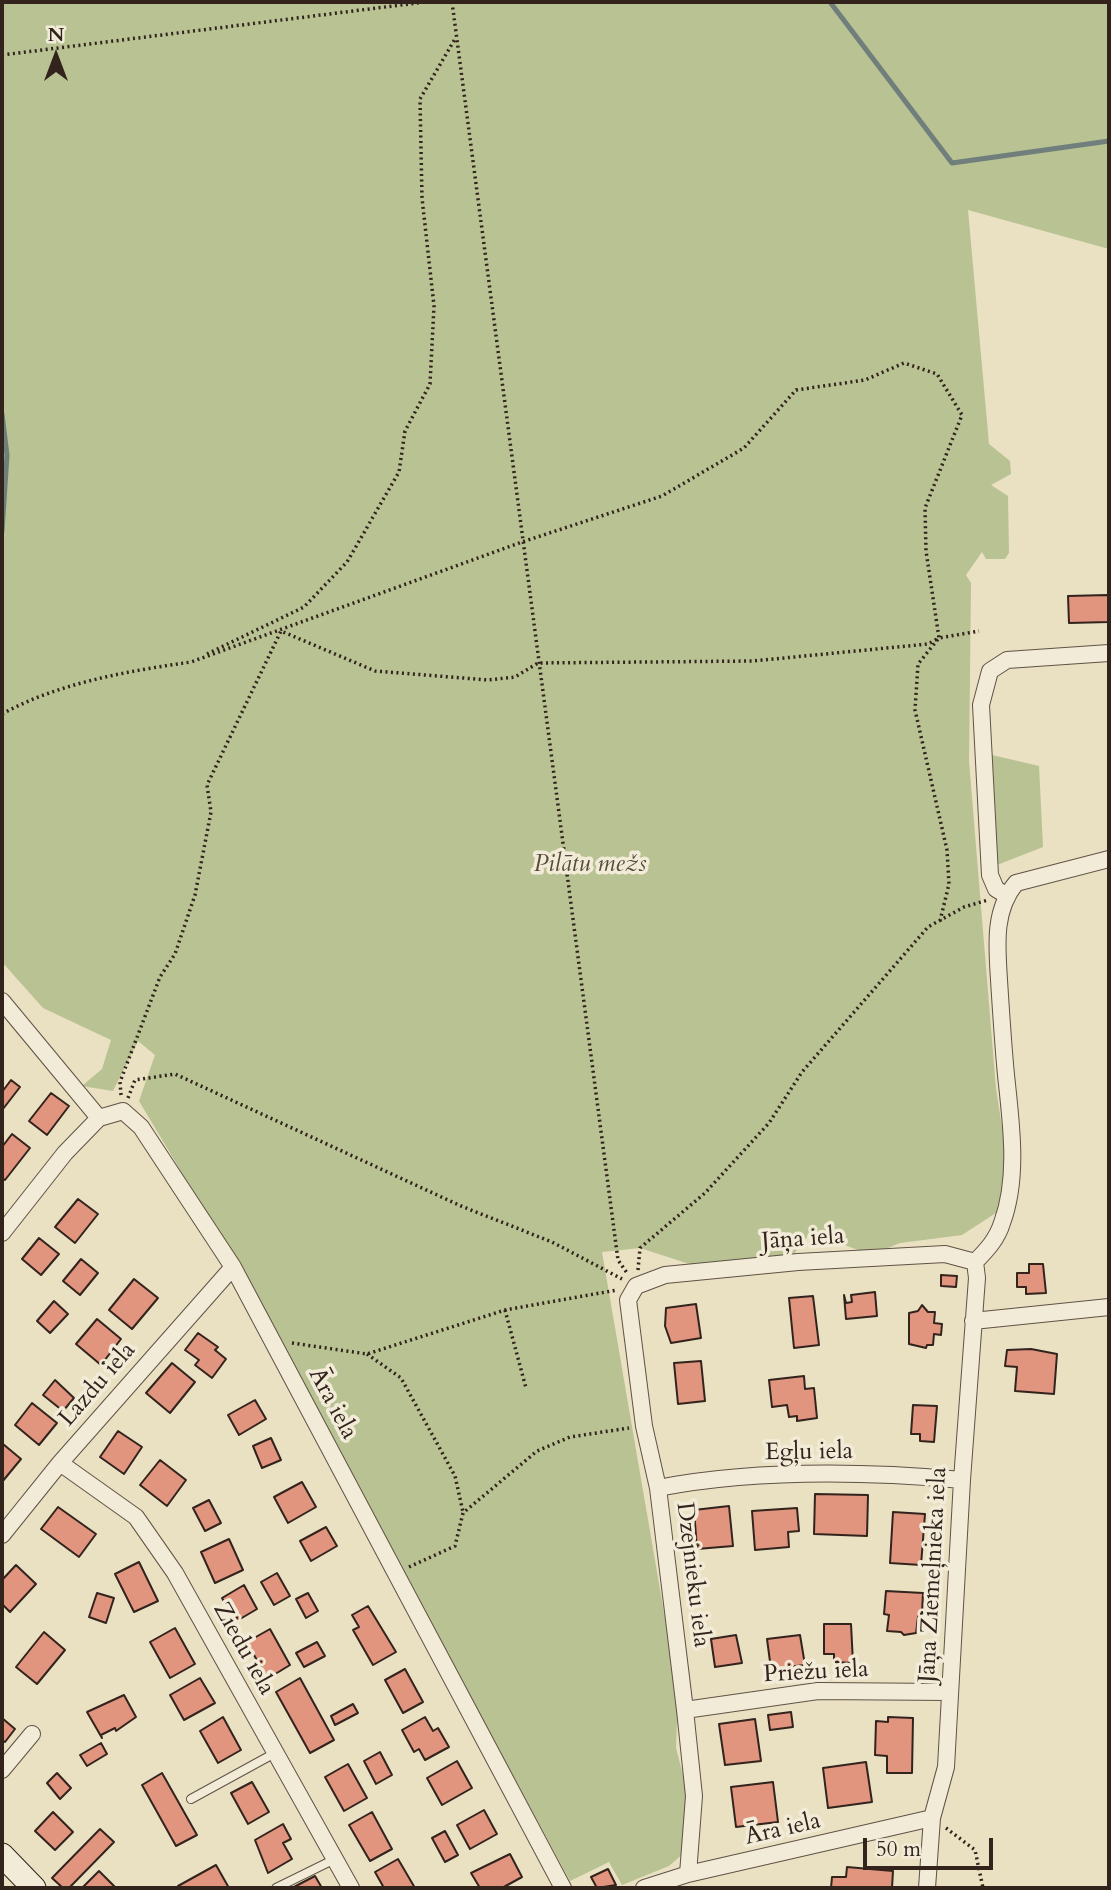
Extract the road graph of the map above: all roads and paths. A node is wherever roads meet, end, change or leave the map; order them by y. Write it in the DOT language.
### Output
graph roads {
  1 [pos="336,2"];
  2 [pos="425,2"];
  3 [pos="453,2"];
  4 [pos="340,10"];
  5 [pos="456,37"];
  6 [pos="2,55"];
  7 [pos="522,542"];
  8 [pos="281,631"];
  9 [pos="979,631"];
  10 [pos="939,638"];
  11 [pos="1109,653"];
  12 [pos="191,662"];
  13 [pos="538,663"];
  14 [pos="2,714"];
  15 [pos="1109,859"];
  16 [pos="1006,895"];
  17 [pos="940,920"];
  18 [pos="2,1001"];
  19 [pos="123,1111"];
  20 [pos="99,1118"];
  21 [pos="2,1233"];
  22 [pos="975,1262"];
  23 [pos="233,1267"];
  24 [pos="636,1286"];
  25 [pos="1109,1307"];
  26 [pos="505,1310"];
  27 [pos="973,1321"];
  28 [pos="272,1342"];
  29 [pos="367,1354"];
  30 [pos="526,1388"];
  31 [pos="645,1426"];
  32 [pos="60,1463"];
  33 [pos="962,1480"];
  34 [pos="658,1488"];
  35 [pos="463,1513"];
  36 [pos="2,1535"];
  37 [pos="396,1573"];
  38 [pos="950,1692"];
  39 [pos="685,1710"];
  40 [pos="32,1734"];
  41 [pos="275,1753"];
  42 [pos="2,1770"];
  43 [pos="191,1799"];
  44 [pos="932,1818"];
  45 [pos="2,1855"];
  46 [pos="335,1859"];
  47 [pos="688,1874"];
  48 [pos="34,1888"];
  49 [pos="276,1888"];
  50 [pos="351,1888"];
  51 [pos="563,1888"];
  52 [pos="644,1888"];
  53 [pos="927,1888"];
  54 [pos="983,1888"];
  1 -- 4 [label="path"];
  2 -- 4 [label="path"];
  3 -- 5 [label="path"];
  4 -- 6 [label="path"];
  5 -- 7 [label="path"];
  5 -- 12 [label="path"];
  7 -- 8 [label="path"];
  7 -- 10 [label="path"];
  7 -- 13 [label="path"];
  8 -- 12 [label="path"];
  8 -- 13 [label="path"];
  8 -- 19 [label="path"];
  9 -- 10 [label="path"];
  10 -- 13 [label="path"];
  10 -- 17 [label="path"];
  11 -- 16 [label="street"];
  12 -- 14 [label="path"];
  13 -- 24 [label="path"];
  15 -- 16 [label="street"];
  16 -- 17 [label="path"];
  16 -- 22 [label="street"];
  17 -- 24 [label="path"];
  18 -- 20 [label="street"];
  19 -- 20 [label="street"];
  19 -- 23 [label="street, Āra iela"];
  19 -- 24 [label="path"];
  20 -- 21 [label="street"];
  22 -- 24 [label="street, Jāņa iela"];
  22 -- 27 [label="street, Jāņa Ziemeļnieka iela"];
  23 -- 28 [label="street, Āra iela"];
  23 -- 32 [label="street, Lazdu iela"];
  24 -- 26 [label="path"];
  24 -- 31 [label="street, Dzejnieku iela"];
  25 -- 27 [label="street"];
  26 -- 29 [label="path"];
  26 -- 30 [label="path"];
  27 -- 33 [label="street, Jāņa Ziemeļnieka iela"];
  28 -- 29 [label="path"];
  28 -- 37 [label="street, Āra iela"];
  29 -- 35 [label="path"];
  31 -- 34 [label="street, Dzejnieku iela"];
  31 -- 35 [label="path"];
  32 -- 36 [label="street, Lazdu iela"];
  32 -- 41 [label="street, Ziedu iela"];
  33 -- 34 [label="street, Egļu iela"];
  33 -- 38 [label="street, Jāņa Ziemeļnieka iela"];
  34 -- 39 [label="street, Dzejnieku iela"];
  35 -- 37 [label="path"];
  37 -- 51 [label="street, Āra iela"];
  38 -- 39 [label="street, Priežu iela"];
  38 -- 44 [label="street, Jāņa Ziemeļnieka iela"];
  39 -- 47 [label="street, Dzejnieku iela"];
  40 -- 42 [label="street"];
  41 -- 43 [label="lane"];
  41 -- 46 [label="street, Ziedu iela"];
  44 -- 47 [label="street, Āra iela"];
  44 -- 53 [label="street, Jāņa Ziemeļnieka iela"];
  44 -- 54 [label="path"];
  45 -- 48 [label="street"];
  46 -- 49 [label="lane"];
  46 -- 50 [label="street, Ziedu iela"];
  47 -- 52 [label="street, Āra iela"];
}
